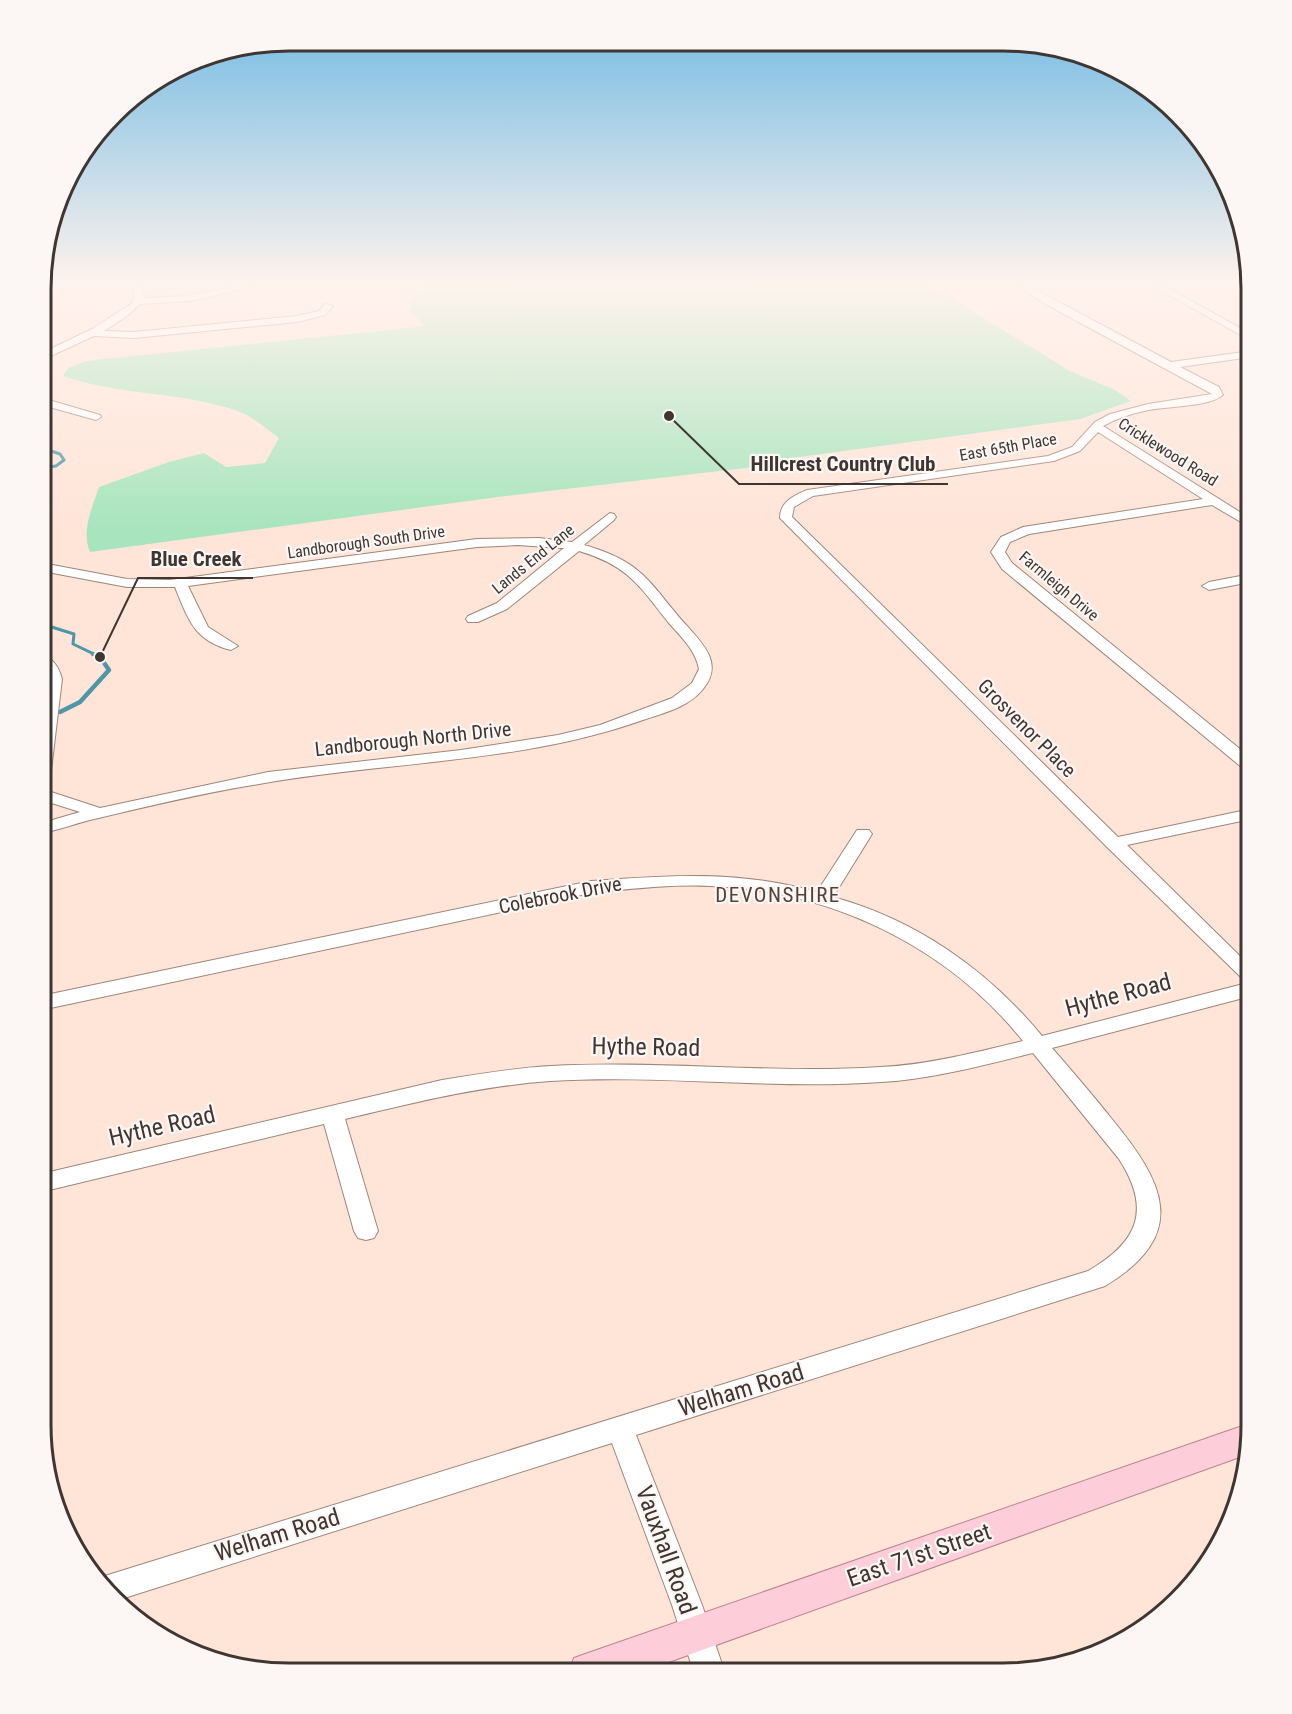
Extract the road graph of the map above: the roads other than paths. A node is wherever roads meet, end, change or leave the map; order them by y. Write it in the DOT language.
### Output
graph roads {
  1 [pos="1172,366"];
  2 [pos="51,404"];
  3 [pos="96,417"];
  4 [pos="1097,427"];
  5 [pos="1215,501"];
  6 [pos="790,504"];
  7 [pos="610,517"];
  8 [pos="1241,518"];
  9 [pos="575,547"];
  10 [pos="51,569"];
  11 [pos="1241,580"];
  12 [pos="180,584"];
  13 [pos="1209,586"];
  14 [pos="671,616"];
  15 [pos="473,619"];
  16 [pos="231,646"];
  17 [pos="51,668"];
  18 [pos="51,704"];
  19 [pos="1241,758"];
  20 [pos="51,797"];
  21 [pos="99,813"];
  22 [pos="1241,816"];
  23 [pos="51,826"];
  24 [pos="863,834"];
  25 [pos="1113,843"];
  26 [pos="821,900"];
  27 [pos="1241,968"];
  28 [pos="1241,992"];
  29 [pos="51,1001"];
  30 [pos="1037,1044"];
  31 [pos="332,1114"];
  32 [pos="51,1181"];
  33 [pos="366,1231"];
  34 [pos="620,1428"];
  35 [pos="1240,1442"];
  36 [pos="114,1586"];
  37 [pos="695,1634"];
  38 [pos="613,1663"];
  39 [pos="706,1663"];
  1 -- 4 [label="street, East 65th Place"];
  2 -- 3 [label="street"];
  4 -- 5 [label="street, Cricklewood Road"];
  4 -- 6 [label="street, East 65th Place"];
  5 -- 8 [label="street, Cricklewood Road"];
  5 -- 19 [label="street, Farmleigh Drive"];
  6 -- 25 [label="street, Grosvenor Place"];
  7 -- 9 [label="street, Lands End Lane"];
  9 -- 12 [label="street, Landborough South Drive"];
  9 -- 14 [label="street, Landborough South Drive"];
  9 -- 15 [label="street, Lands End Lane"];
  10 -- 12 [label="street, Landborough South Drive"];
  11 -- 13 [label="street"];
  12 -- 16 [label="street"];
  14 -- 21 [label="street, Landborough North Drive"];
  17 -- 18 [label="street"];
  20 -- 21 [label="street"];
  21 -- 23 [label="street, Landborough North Drive"];
  22 -- 25 [label="street"];
  24 -- 26 [label="street"];
  25 -- 27 [label="street, Grosvenor Place"];
  26 -- 29 [label="street, Colebrook Drive"];
  26 -- 30 [label="street, Colebrook Drive"];
  28 -- 30 [label="street, Hythe Road"];
  30 -- 31 [label="street, Hythe Road"];
  30 -- 34 [label="street, Welham Road"];
  31 -- 32 [label="street, Hythe Road"];
  31 -- 33 [label="street"];
  34 -- 36 [label="street, Welham Road"];
  34 -- 37 [label="street, Vauxhall Road"];
  35 -- 37 [label="main road, East 71st Street"];
  37 -- 38 [label="main road, East 71st Street"];
  37 -- 39 [label="street, Vauxhall Road"];
}
